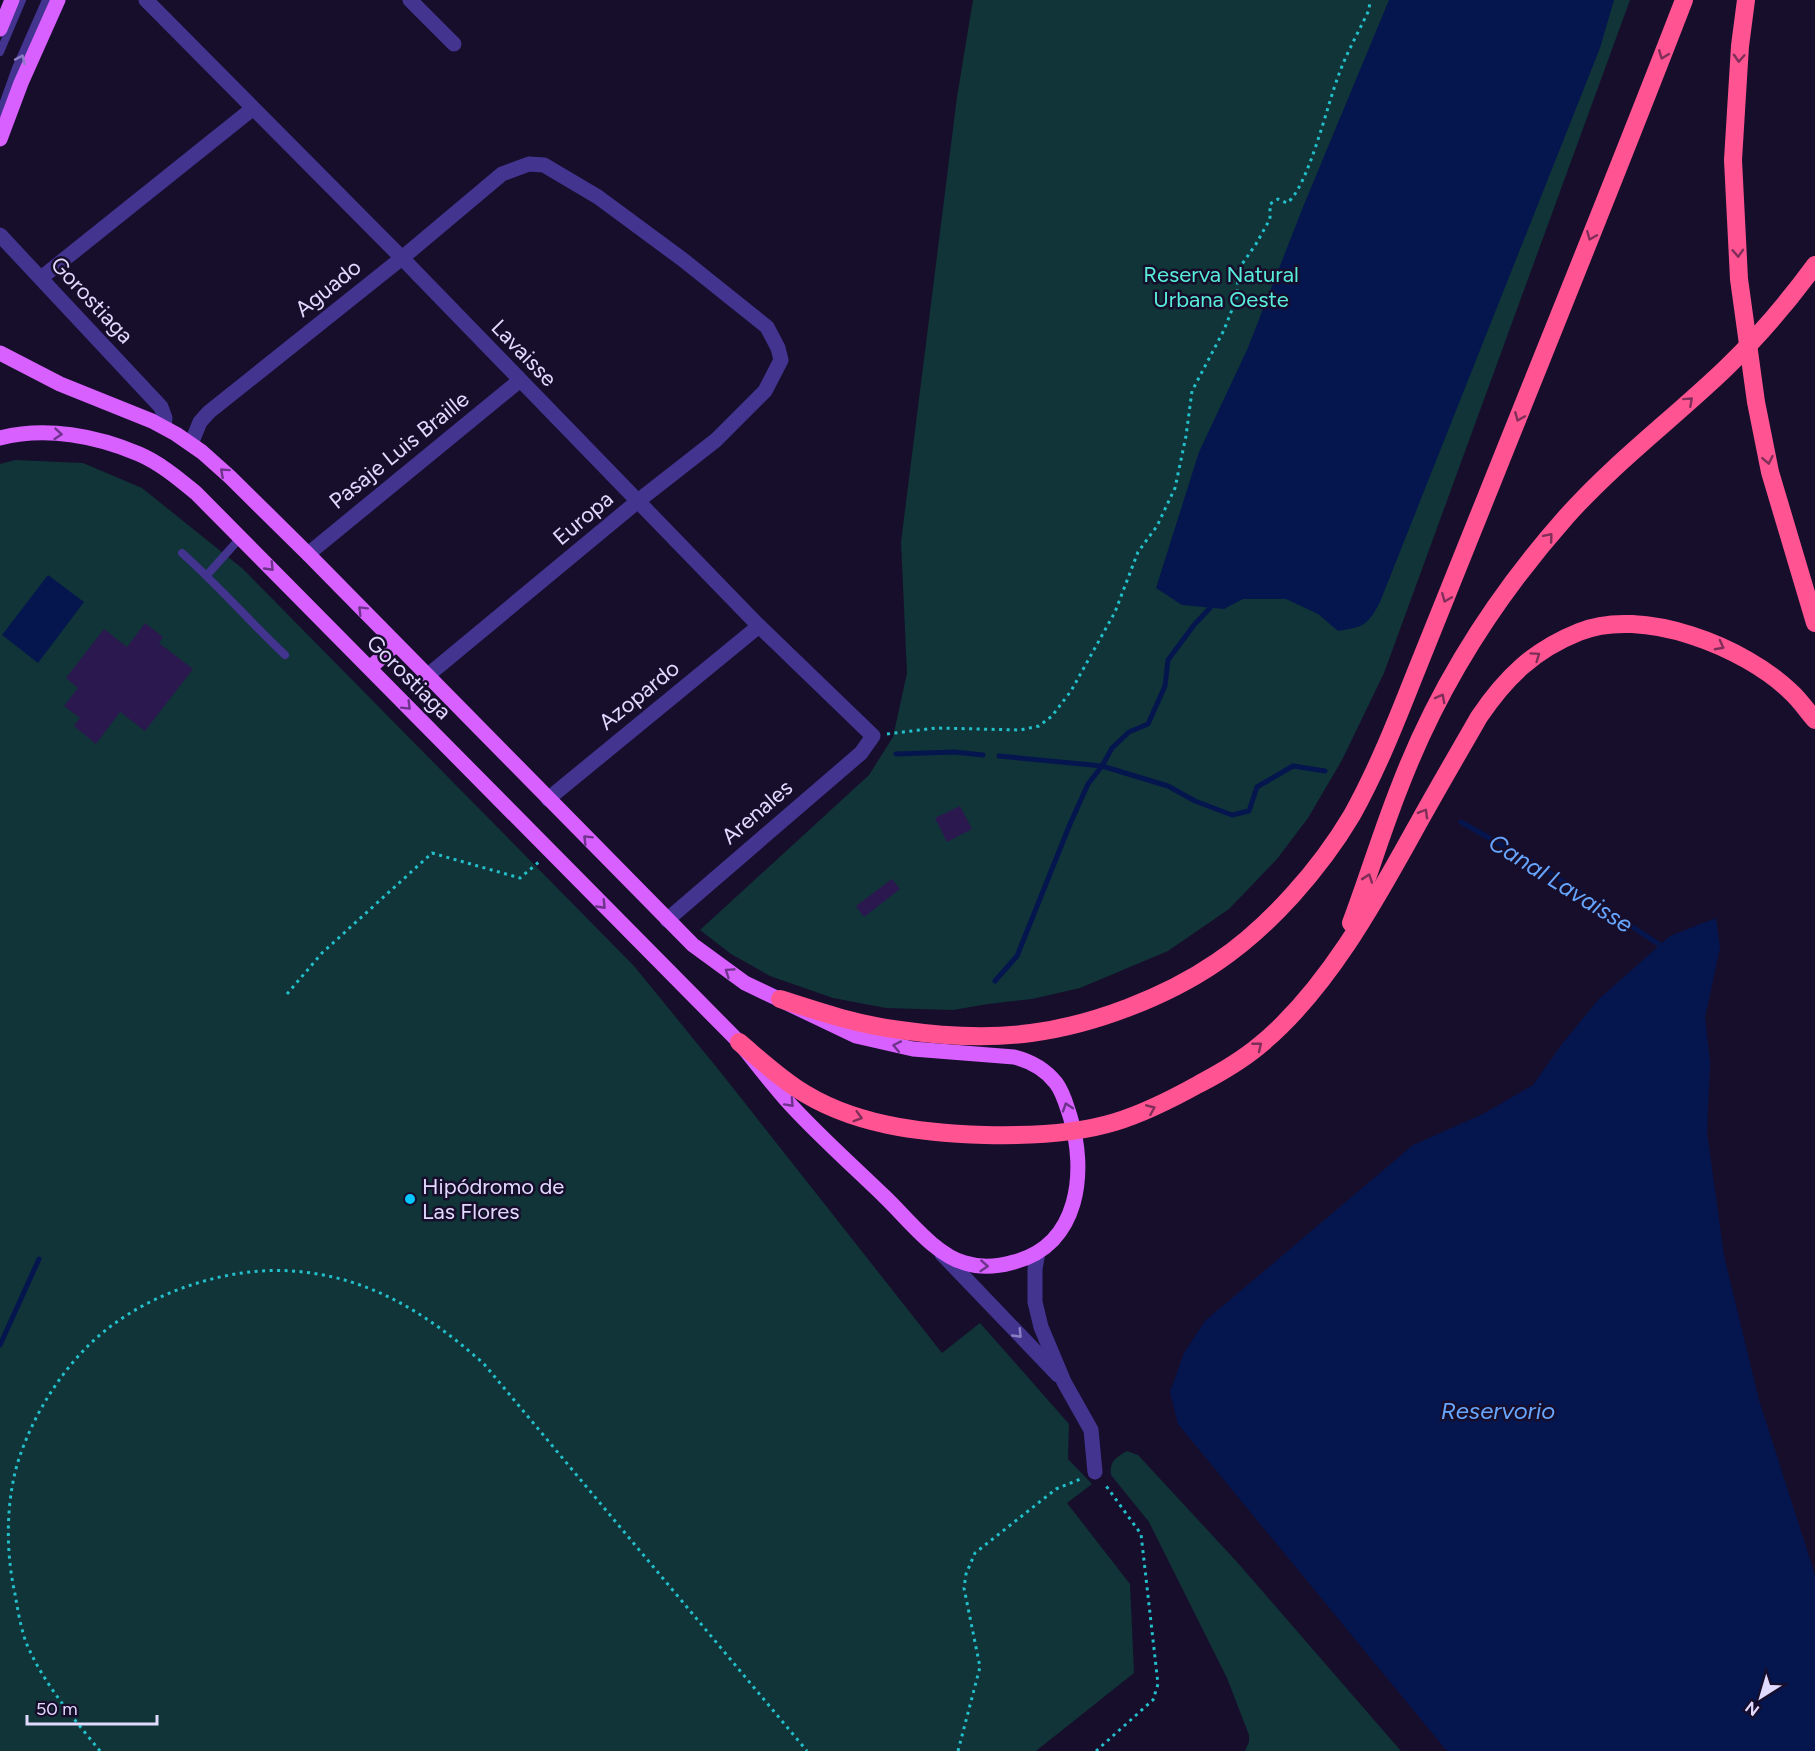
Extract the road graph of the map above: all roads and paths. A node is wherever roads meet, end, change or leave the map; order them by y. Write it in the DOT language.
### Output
graph roads {
  1 [pos="12,0"];
  2 [pos="22,0"];
  3 [pos="46,0"];
  4 [pos="58,0"];
  5 [pos="146,0"];
  6 [pos="410,0"];
  7 [pos="1370,0"];
  8 [pos="1684,0"];
  9 [pos="1746,0"];
  10 [pos="0,29"];
  11 [pos="454,44"];
  12 [pos="0,52"];
  13 [pos="252,109"];
  14 [pos="0,113"];
  15 [pos="0,139"];
  16 [pos="502,174"];
  17 [pos="0,235"];
  18 [pos="402,258"];
  19 [pos="1815,265"];
  20 [pos="41,278"];
  21 [pos="0,353"];
  22 [pos="519,381"];
  23 [pos="164,427"];
  24 [pos="0,438"];
  25 [pos="190,444"];
  26 [pos="638,501"];
  27 [pos="241,537"];
  28 [pos="182,553"];
  29 [pos="308,554"];
  30 [pos="207,575"];
  31 [pos="1815,623"];
  32 [pos="759,626"];
  33 [pos="396,644"];
  34 [pos="285,655"];
  35 [pos="370,668"];
  36 [pos="427,676"];
  37 [pos="1815,720"];
  38 [pos="873,736"];
  39 [pos="548,799"];
  40 [pos="551,852"];
  41 [pos="667,920"];
  42 [pos="1340,953"];
  43 [pos="287,994"];
  44 [pos="780,999"];
  45 [pos="739,1042"];
  46 [pos="1074,1131"];
  47 [pos="934,1246"];
  48 [pos="1038,1252"];
  49 [pos="1064,1382"];
  50 [pos="1095,1472"];
  51 [pos="100,1751"];
  52 [pos="807,1751"];
  53 [pos="958,1751"];
  54 [pos="1096,1751"];
  1 -- 10 [label="main road"];
  2 -- 12 [label="lane"];
  14 -- 3 [label="lane, one-way"];
  4 -- 15 [label="main road"];
  5 -- 13 [label="street, Lavaisse"];
  6 -- 11 [label="street"];
  7 -- 38 [label="path"];
  8 -- 44 [label="highway, one-way"];
  9 -- 31 [label="highway, one-way"];
  13 -- 18 [label="street, Lavaisse"];
  13 -- 20 [label="street"];
  16 -- 18 [label="street, Aguado"];
  16 -- 26 [label="street, Europa"];
  17 -- 20 [label="street, Gorostiaga"];
  18 -- 22 [label="street, Lavaisse"];
  18 -- 25 [label="street, Aguado"];
  42 -- 19 [label="highway, one-way"];
  20 -- 23 [label="street, Gorostiaga"];
  21 -- 23 [label="main road, Gorostiaga"];
  22 -- 26 [label="street, Lavaisse"];
  22 -- 29 [label="street, Pasaje Luis Braille"];
  23 -- 25 [label="main road, Gorostiaga"];
  24 -- 27 [label="main road, Gorostiaga, one-way"];
  29 -- 25 [label="main road, Gorostiaga, one-way"];
  26 -- 32 [label="street, Lavaisse"];
  26 -- 36 [label="street, Europa"];
  27 -- 30 [label="lane"];
  27 -- 35 [label="main road, Gorostiaga, one-way"];
  28 -- 30 [label="lane"];
  33 -- 29 [label="main road, Gorostiaga, one-way"];
  30 -- 34 [label="lane"];
  32 -- 38 [label="street, Lavaisse"];
  32 -- 39 [label="street, Azopardo"];
  33 -- 35 [label="main road"];
  33 -- 36 [label="main road, Gorostiaga"];
  35 -- 40 [label="main road, Gorostiaga, one-way"];
  36 -- 39 [label="main road, Gorostiaga"];
  42 -- 37 [label="highway, one-way"];
  38 -- 41 [label="street, Arenales"];
  41 -- 39 [label="main road, Gorostiaga, one-way"];
  40 -- 43 [label="path"];
  40 -- 45 [label="main road, Gorostiaga, one-way"];
  44 -- 41 [label="main road, Gorostiaga, one-way"];
  46 -- 42 [label="highway, one-way"];
  46 -- 44 [label="main road, Gorostiaga, one-way"];
  45 -- 46 [label="highway, one-way"];
  45 -- 47 [label="main road, Gorostiaga, one-way"];
  46 -- 48 [label="main road, Gorostiaga"];
  47 -- 48 [label="main road, Gorostiaga, one-way"];
  47 -- 49 [label="street, one-way"];
  48 -- 49 [label="street"];
  49 -- 50 [label="street"];
  50 -- 53 [label="path"];
  50 -- 54 [label="path"];
  51 -- 52 [label="path"];
}
